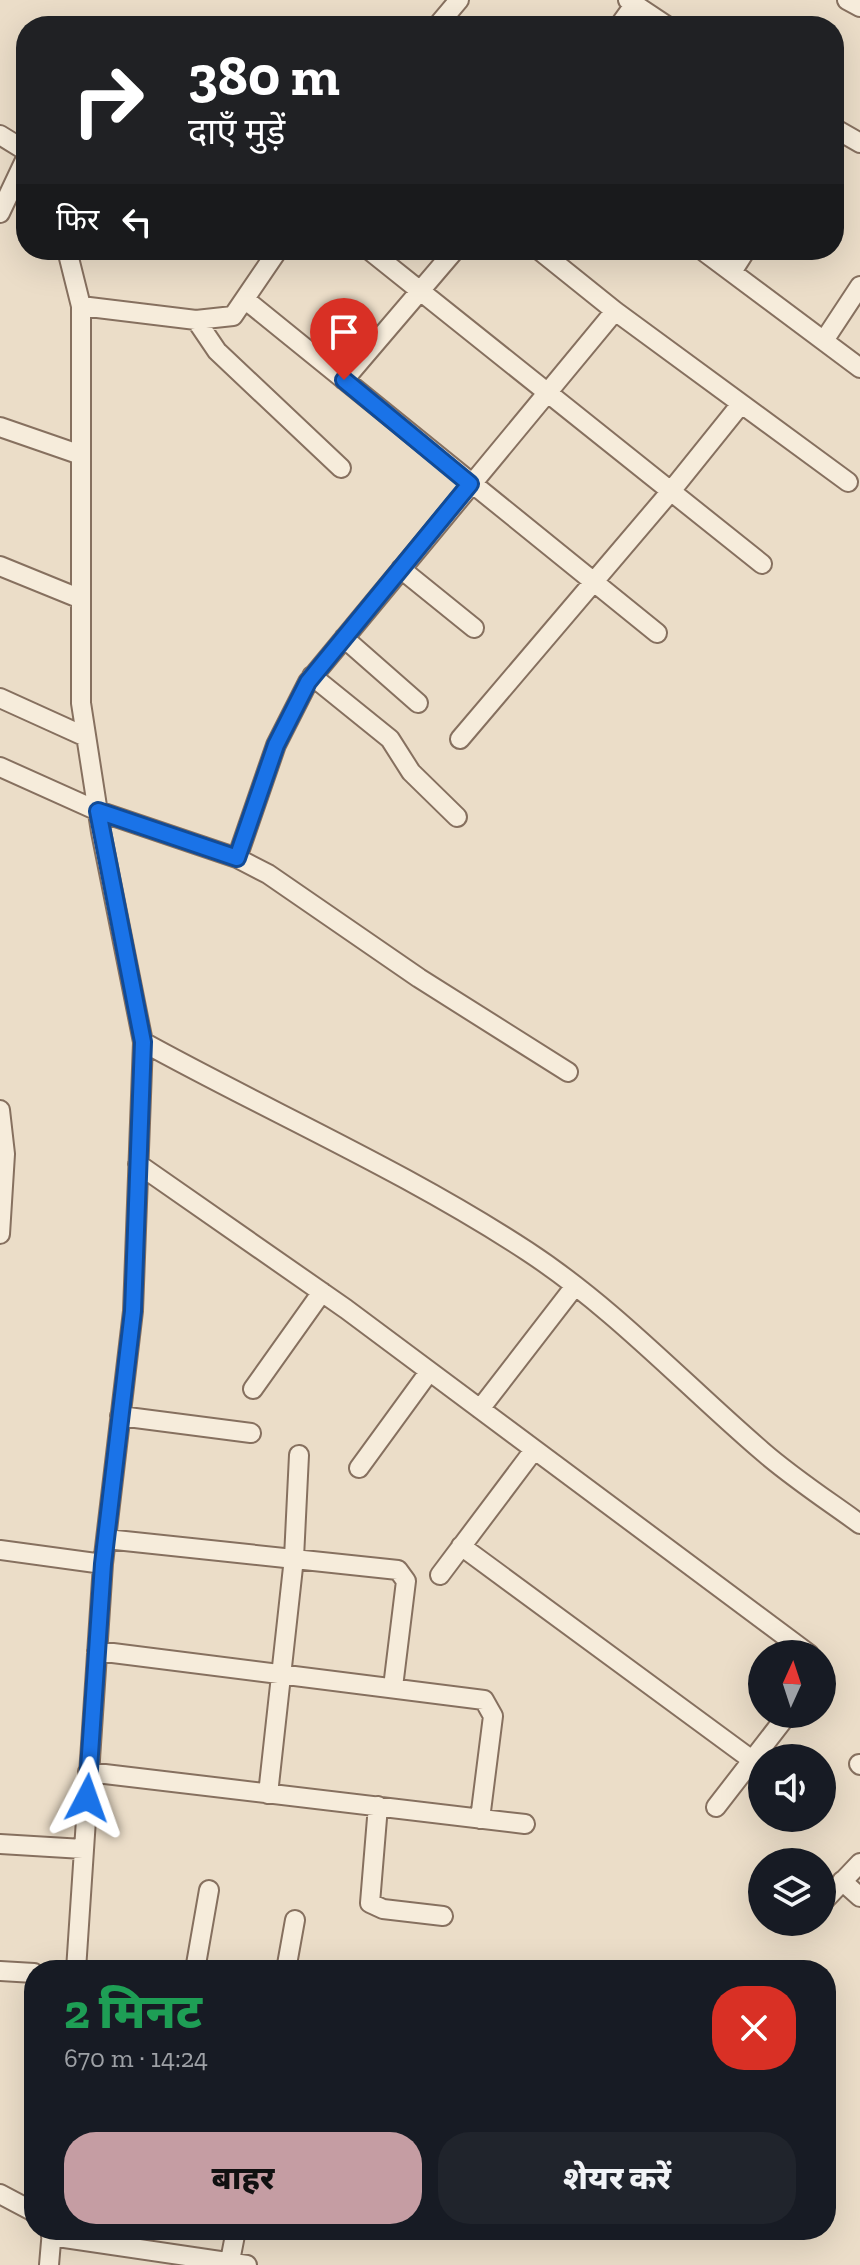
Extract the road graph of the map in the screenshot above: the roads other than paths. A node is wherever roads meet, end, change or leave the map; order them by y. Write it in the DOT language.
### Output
graph roads {
  1 [pos="459,0"];
  2 [pos="847,0"];
  3 [pos="631,2"];
  4 [pos="860,7"];
  5 [pos="445,16"];
  6 [pos="652,16"];
  7 [pos="16,179"];
  8 [pos="0,213"];
  9 [pos="70,260"];
  10 [pos="272,260"];
  11 [pos="382,260"];
  12 [pos="447,260"];
  13 [pos="551,260"];
  14 [pos="716,260"];
  15 [pos="740,260"];
  16 [pos="732,272"];
  17 [pos="860,286"];
  18 [pos="422,292"];
  19 [pos="247,301"];
  20 [pos="81,306"];
  21 [pos="615,311"];
  22 [pos="196,320"];
  23 [pos="825,339"];
  24 [pos="860,368"];
  25 [pos="344,380"];
  26 [pos="548,393"];
  27 [pos="741,404"];
  28 [pos="0,427"];
  29 [pos="81,455"];
  30 [pos="341,468"];
  31 [pos="848,482"];
  32 [pos="470,484"];
  33 [pos="671,491"];
  34 [pos="762,564"];
  35 [pos="0,566"];
  36 [pos="401,569"];
  37 [pos="593,582"];
  38 [pos="81,599"];
  39 [pos="474,628"];
  40 [pos="657,633"];
  41 [pos="344,638"];
  42 [pos="312,676"];
  43 [pos="0,698"];
  44 [pos="418,703"];
  45 [pos="86,737"];
  46 [pos="460,739"];
  47 [pos="0,767"];
  48 [pos="98,811"];
  49 [pos="457,817"];
  50 [pos="237,858"];
  51 [pos="143,1042"];
  52 [pos="568,1072"];
  53 [pos="0,1110"];
  54 [pos="2,1153"];
  55 [pos="138,1164"];
  56 [pos="0,1234"];
  57 [pos="575,1286"];
  58 [pos="322,1292"];
  59 [pos="429,1372"];
  60 [pos="253,1389"];
  61 [pos="480,1409"];
  62 [pos="120,1416"];
  63 [pos="251,1433"];
  64 [pos="534,1450"];
  65 [pos="299,1455"];
  66 [pos="359,1468"];
  67 [pos="860,1524"];
  68 [pos="106,1539"];
  69 [pos="461,1546"];
  70 [pos="0,1550"];
  71 [pos="294,1558"];
  72 [pos="103,1564"];
  73 [pos="440,1575"];
  74 [pos="790,1640"];
  75 [pos="97,1651"];
  76 [pos="283,1673"];
  77 [pos="393,1687"];
  78 [pos="777,1728"];
  79 [pos="765,1744"];
  80 [pos="748,1757"];
  81 [pos="748,1765"];
  82 [pos="88,1772"];
  83 [pos="268,1794"];
  84 [pos="378,1806"];
  85 [pos="716,1807"];
  86 [pos="480,1819"];
  87 [pos="525,1824"];
  88 [pos="0,1844"];
  89 [pos="83,1849"];
  90 [pos="860,1863"];
  91 [pos="842,1881"];
  92 [pos="836,1888"];
  93 [pos="209,1890"];
  94 [pos="860,1897"];
  95 [pos="443,1916"];
  96 [pos="295,1920"];
  97 [pos="77,1960"];
  98 [pos="197,1960"];
  99 [pos="288,1960"];
  100 [pos="0,1971"];
  101 [pos="24,1972"];
  102 [pos="0,2194"];
  103 [pos="24,2207"];
  104 [pos="51,2240"];
  105 [pos="132,2240"];
  106 [pos="237,2240"];
  107 [pos="239,2263"];
  108 [pos="49,2265"];
  1 -- 5 [label="street"];
  2 -- 4 [label="street"];
  3 -- 6 [label="street"];
  7 -- 8 [label="street"];
  9 -- 20 [label="street"];
  10 -- 19 [label="street"];
  11 -- 18 [label="street"];
  12 -- 18 [label="street"];
  13 -- 21 [label="street"];
  14 -- 16 [label="street"];
  15 -- 16 [label="street"];
  16 -- 23 [label="street"];
  17 -- 23 [label="street"];
  18 -- 25 [label="street"];
  18 -- 26 [label="street"];
  19 -- 22 [label="street"];
  19 -- 25 [label="street"];
  20 -- 22 [label="street"];
  20 -- 29 [label="street"];
  21 -- 26 [label="street"];
  21 -- 27 [label="street"];
  22 -- 30 [label="street"];
  23 -- 24 [label="street"];
  25 -- 32 [label="street"];
  26 -- 32 [label="street"];
  26 -- 33 [label="street"];
  27 -- 31 [label="street"];
  27 -- 33 [label="street"];
  28 -- 29 [label="street"];
  29 -- 38 [label="street"];
  32 -- 36 [label="street"];
  32 -- 37 [label="street"];
  33 -- 34 [label="street"];
  33 -- 37 [label="street"];
  35 -- 38 [label="street"];
  36 -- 39 [label="street"];
  36 -- 41 [label="street"];
  37 -- 40 [label="street"];
  37 -- 46 [label="street"];
  38 -- 45 [label="street"];
  41 -- 42 [label="street"];
  41 -- 44 [label="street"];
  42 -- 49 [label="street"];
  42 -- 50 [label="street"];
  43 -- 45 [label="street"];
  45 -- 48 [label="street"];
  47 -- 48 [label="street"];
  48 -- 50 [label="street"];
  48 -- 51 [label="street"];
  50 -- 52 [label="street"];
  51 -- 55 [label="street"];
  51 -- 57 [label="street"];
  53 -- 54 [label="street"];
  54 -- 56 [label="street"];
  55 -- 58 [label="street"];
  55 -- 62 [label="street"];
  57 -- 61 [label="street"];
  57 -- 67 [label="street"];
  58 -- 59 [label="street"];
  58 -- 60 [label="street"];
  59 -- 61 [label="street"];
  59 -- 66 [label="street"];
  61 -- 64 [label="street"];
  62 -- 63 [label="street"];
  62 -- 68 [label="street"];
  64 -- 69 [label="street"];
  64 -- 74 [label="street"];
  65 -- 71 [label="street"];
  68 -- 71 [label="street"];
  68 -- 72 [label="street"];
  69 -- 73 [label="street"];
  69 -- 80 [label="street"];
  70 -- 72 [label="street"];
  71 -- 76 [label="street"];
  71 -- 77 [label="street"];
  72 -- 75 [label="street"];
  75 -- 76 [label="street"];
  75 -- 82 [label="street"];
  76 -- 77 [label="street"];
  76 -- 83 [label="street"];
  77 -- 86 [label="street"];
  78 -- 79 [label="street"];
  81 -- 85 [label="street"];
  82 -- 83 [label="street"];
  82 -- 89 [label="street"];
  83 -- 84 [label="street"];
  84 -- 86 [label="street"];
  84 -- 95 [label="street"];
  86 -- 87 [label="street"];
  88 -- 89 [label="street"];
  89 -- 97 [label="street"];
  90 -- 91 [label="street"];
  91 -- 92 [label="street"];
  91 -- 94 [label="street"];
  93 -- 98 [label="street"];
  96 -- 99 [label="street"];
  100 -- 101 [label="street"];
  102 -- 103 [label="street"];
  104 -- 108 [label="street"];
  105 -- 107 [label="street"];
  106 -- 107 [label="street"];
}
